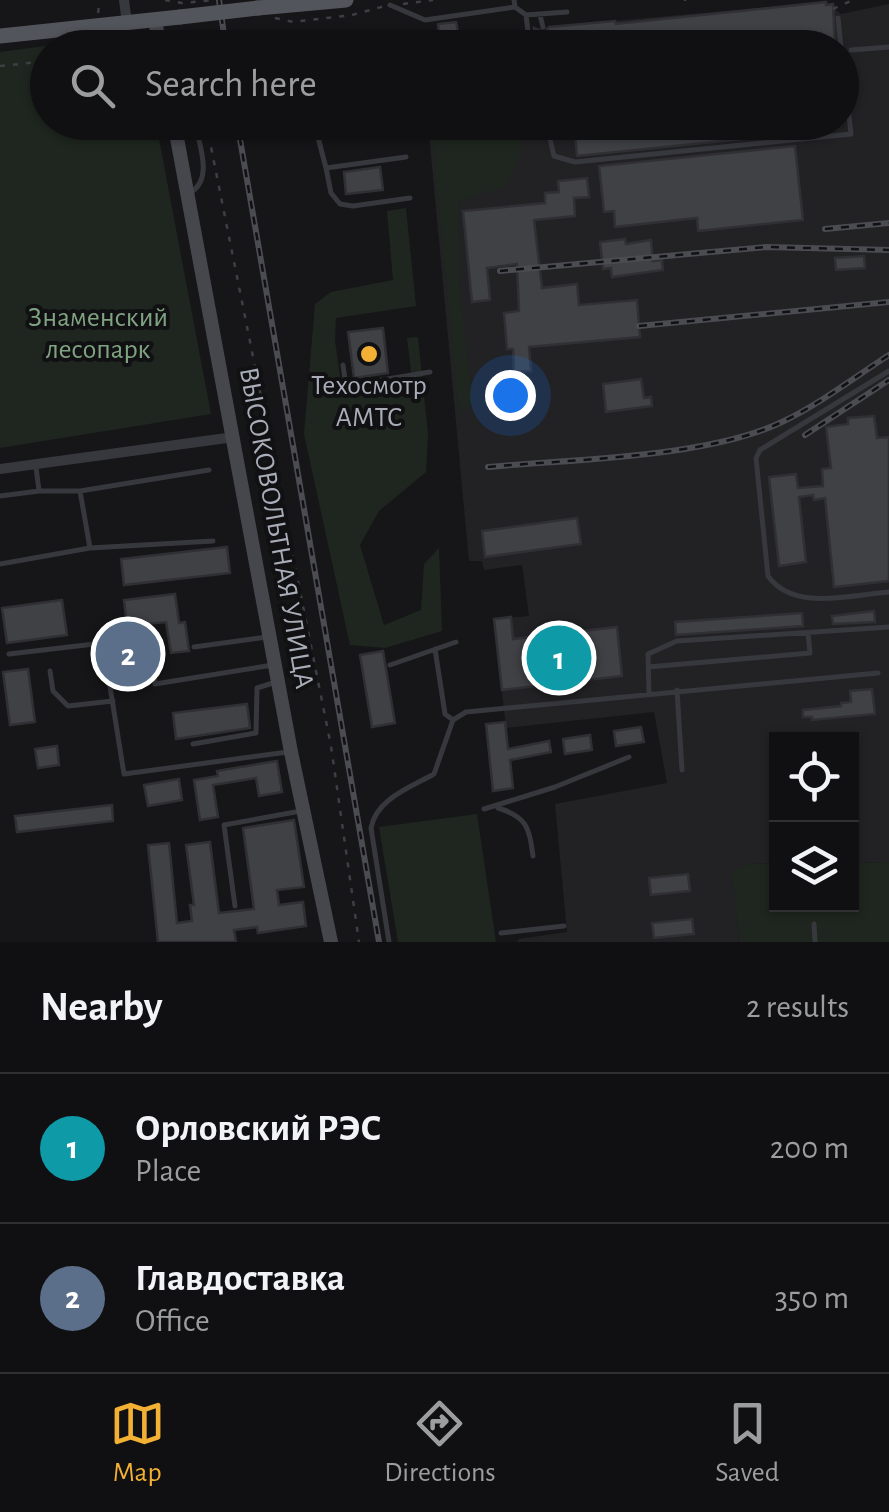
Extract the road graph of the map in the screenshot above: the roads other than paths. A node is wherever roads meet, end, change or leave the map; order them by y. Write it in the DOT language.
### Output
graph roads {
  1 [pos="124,0"];
  2 [pos="346,0"];
  3 [pos="514,4"];
  4 [pos="390,5"];
  5 [pos="568,12"];
  6 [pos="540,15"];
  7 [pos="526,16"];
  8 [pos="838,18"];
  9 [pos="155,20"];
  10 [pos="127,23"];
  11 [pos="543,28"];
  12 [pos="59,30"];
  13 [pos="157,30"];
  14 [pos="528,30"];
  15 [pos="839,30"];
  16 [pos="30,33"];
  17 [pos="0,36"];
  18 [pos="889,47"];
  19 [pos="859,49"];
  20 [pos="178,140"];
  21 [pos="198,140"];
  22 [pos="319,140"];
  23 [pos="550,140"];
  24 [pos="792,140"];
  25 [pos="406,157"];
  26 [pos="326,168"];
  27 [pos="188,194"];
  28 [pos="410,198"];
  29 [pos="343,365"];
  30 [pos="889,371"];
  31 [pos="430,372"];
  32 [pos="234,437"];
  33 [pos="35,464"];
  34 [pos="0,469"];
  35 [pos="210,470"];
  36 [pos="39,490"];
  37 [pos="80,491"];
  38 [pos="0,496"];
  39 [pos="213,541"];
  40 [pos="90,548"];
  41 [pos="0,564"];
  42 [pos="889,592"];
  43 [pos="889,628"];
  44 [pos="148,632"];
  45 [pos="808,633"];
  46 [pos="270,636"];
  47 [pos="456,642"];
  48 [pos="194,646"];
  49 [pos="435,649"];
  50 [pos="9,654"];
  51 [pos="276,665"];
  52 [pos="390,665"];
  53 [pos="648,668"];
  54 [pos="50,671"];
  55 [pos="878,673"];
  56 [pos="278,682"];
  57 [pos="677,690"];
  58 [pos="649,692"];
  59 [pos="113,701"];
  60 [pos="453,720"];
  61 [pos="193,744"];
  62 [pos="291,752"];
  63 [pos="629,757"];
  64 [pos="682,770"];
  65 [pos="495,807"];
  66 [pos="484,809"];
  67 [pos="304,810"];
  68 [pos="533,856"];
  69 [pos="235,906"];
  70 [pos="814,924"];
  71 [pos="564,926"];
  72 [pos="501,933"];
  73 [pos="332,942"];
  74 [pos="389,942"];
  75 [pos="815,942"];
  1 -- 10 [label="street"];
  2 -- 9 [label="main road, bridge"];
  3 -- 4 [label="lane"];
  3 -- 7 [label="lane"];
  5 -- 6 [label="lane"];
  6 -- 7 [label="lane"];
  6 -- 11 [label="lane"];
  7 -- 14 [label="lane"];
  8 -- 15 [label="lane"];
  9 -- 10 [label="main road"];
  9 -- 13 [label="main road"];
  10 -- 12 [label="main road"];
  16 -- 17 [label="main road"];
  18 -- 19 [label="lane"];
  20 -- 27 [label="main road, ВЫСОКОВОЛЬТНАЯ УЛИЦА"];
  21 -- 27 [label="lane"];
  22 -- 26 [label="lane"];
  23 -- 24 [label="lane"];
  25 -- 26 [label="lane"];
  26 -- 28 [label="lane"];
  27 -- 32 [label="main road, ВЫСОКОВОЛЬТНАЯ УЛИЦА"];
  29 -- 31 [label="lane"];
  30 -- 42 [label="lane"];
  32 -- 33 [label="street"];
  32 -- 46 [label="main road, ВЫСОКОВОЛЬТНАЯ УЛИЦА"];
  33 -- 34 [label="street"];
  33 -- 36 [label="lane"];
  35 -- 37 [label="lane"];
  36 -- 37 [label="lane"];
  36 -- 38 [label="lane"];
  37 -- 40 [label="lane"];
  39 -- 40 [label="lane"];
  40 -- 41 [label="lane"];
  43 -- 45 [label="lane"];
  44 -- 51 [label="lane"];
  45 -- 53 [label="lane"];
  45 -- 53 [label="lane"];
  46 -- 48 [label="lane"];
  46 -- 51 [label="main road, ВЫСОКОВОЛЬТНАЯ УЛИЦА"];
  47 -- 49 [label="lane"];
  49 -- 52 [label="lane"];
  49 -- 60 [label="lane"];
  50 -- 59 [label="lane"];
  51 -- 56 [label="main road, ВЫСОКОВОЛЬТНАЯ УЛИЦА"];
  53 -- 58 [label="lane"];
  54 -- 59 [label="lane"];
  55 -- 57 [label="lane"];
  56 -- 61 [label="lane"];
  56 -- 62 [label="main road, ВЫСОКОВОЛЬТНАЯ УЛИЦА"];
  57 -- 58 [label="lane"];
  57 -- 64 [label="lane"];
  58 -- 60 [label="lane"];
  59 -- 62 [label="lane"];
  60 -- 74 [label="lane"];
  62 -- 67 [label="main road, ВЫСОКОВОЛЬТНАЯ УЛИЦА"];
  63 -- 65 [label="lane"];
  65 -- 66 [label="lane"];
  65 -- 68 [label="lane"];
  67 -- 69 [label="lane"];
  67 -- 73 [label="main road, ВЫСОКОВОЛЬТНАЯ УЛИЦА"];
  70 -- 75 [label="lane"];
  71 -- 72 [label="lane"];
}
